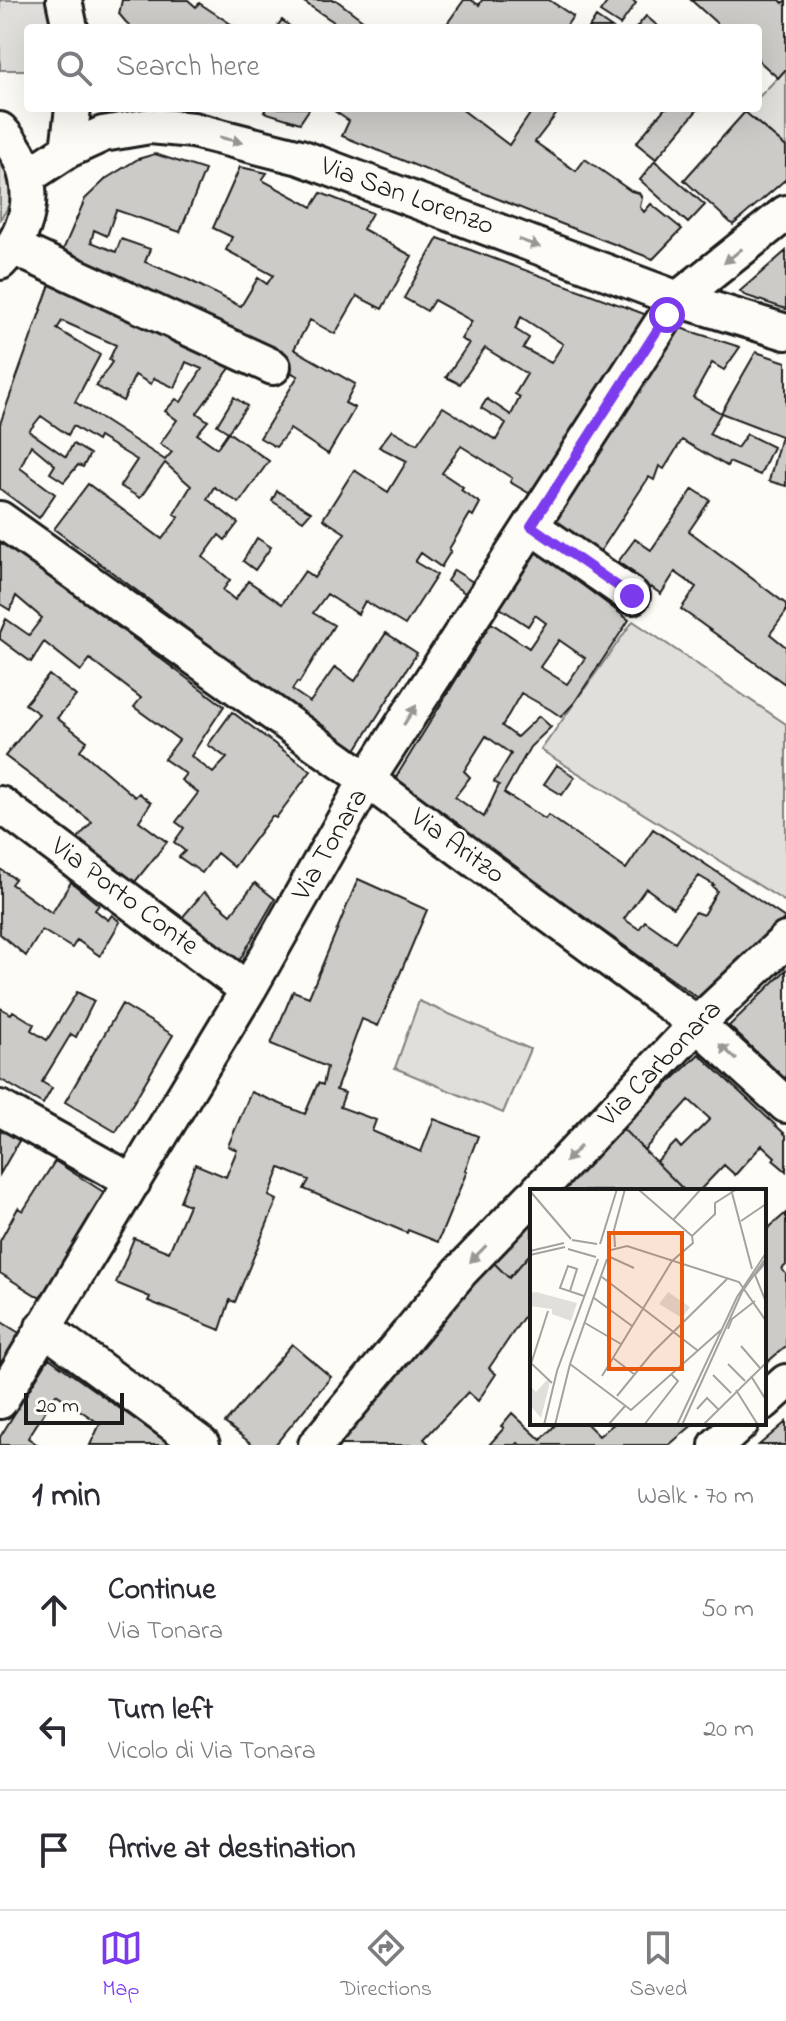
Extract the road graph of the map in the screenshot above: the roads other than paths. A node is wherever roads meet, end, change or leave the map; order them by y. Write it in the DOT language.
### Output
graph roads {
  1 [pos="64,0"];
  2 [pos="69,24"];
  3 [pos="73,112"];
  4 [pos="0,130"];
  5 [pos="68,150"];
  6 [pos="27,177"];
  7 [pos="786,213"];
  8 [pos="6,254"];
  9 [pos="678,299"];
  10 [pos="786,332"];
  11 [pos="273,367"];
  12 [pos="0,519"];
  13 [pos="531,526"];
  14 [pos="632,596"];
  15 [pos="367,780"];
  16 [pos="0,804"];
  17 [pos="786,940"];
  18 [pos="248,990"];
  19 [pos="697,1024"];
  20 [pos="786,1105"];
  21 [pos="0,1108"];
  22 [pos="133,1182"];
  23 [pos="540,1189"];
  24 [pos="530,1199"];
  25 [pos="43,1327"];
  26 [pos="786,1382"];
  27 [pos="766,1400"];
  28 [pos="0,1401"];
  29 [pos="739,1425"];
  30 [pos="202,1445"];
  31 [pos="316,1445"];
  32 [pos="717,1445"];
  1 -- 2 [label="street"];
  3 -- 5 [label="street"];
  4 -- 6 [label="street"];
  5 -- 6 [label="street, Via San Lorenzo"];
  5 -- 9 [label="street, Via San Lorenzo, one-way"];
  6 -- 8 [label="street"];
  7 -- 9 [label="street, Via Tonara, one-way"];
  8 -- 11 [label="street"];
  9 -- 10 [label="street, Via San Lorenzo"];
  9 -- 13 [label="street, Via Tonara"];
  12 -- 15 [label="street, Via Aritzo"];
  13 -- 14 [label="street"];
  15 -- 13 [label="street, Via Tonara, one-way"];
  15 -- 18 [label="street, Via Tonara"];
  15 -- 19 [label="street, Via Aritzo"];
  16 -- 18 [label="street, Via Porto Conte"];
  17 -- 19 [label="street, Via Carbonara"];
  18 -- 22 [label="street, Via Tonara"];
  20 -- 19 [label="street, Via Aritzo, one-way"];
  19 -- 23 [label="street, Via Carbonara, one-way"];
  21 -- 22 [label="street"];
  22 -- 25 [label="street, Via Tonara"];
  24 -- 31 [label="street, one-way"];
  25 -- 28 [label="street, Via Tonara"];
  25 -- 30 [label="street"];
  26 -- 27 [label="street"];
  29 -- 32 [label="street"];
}
